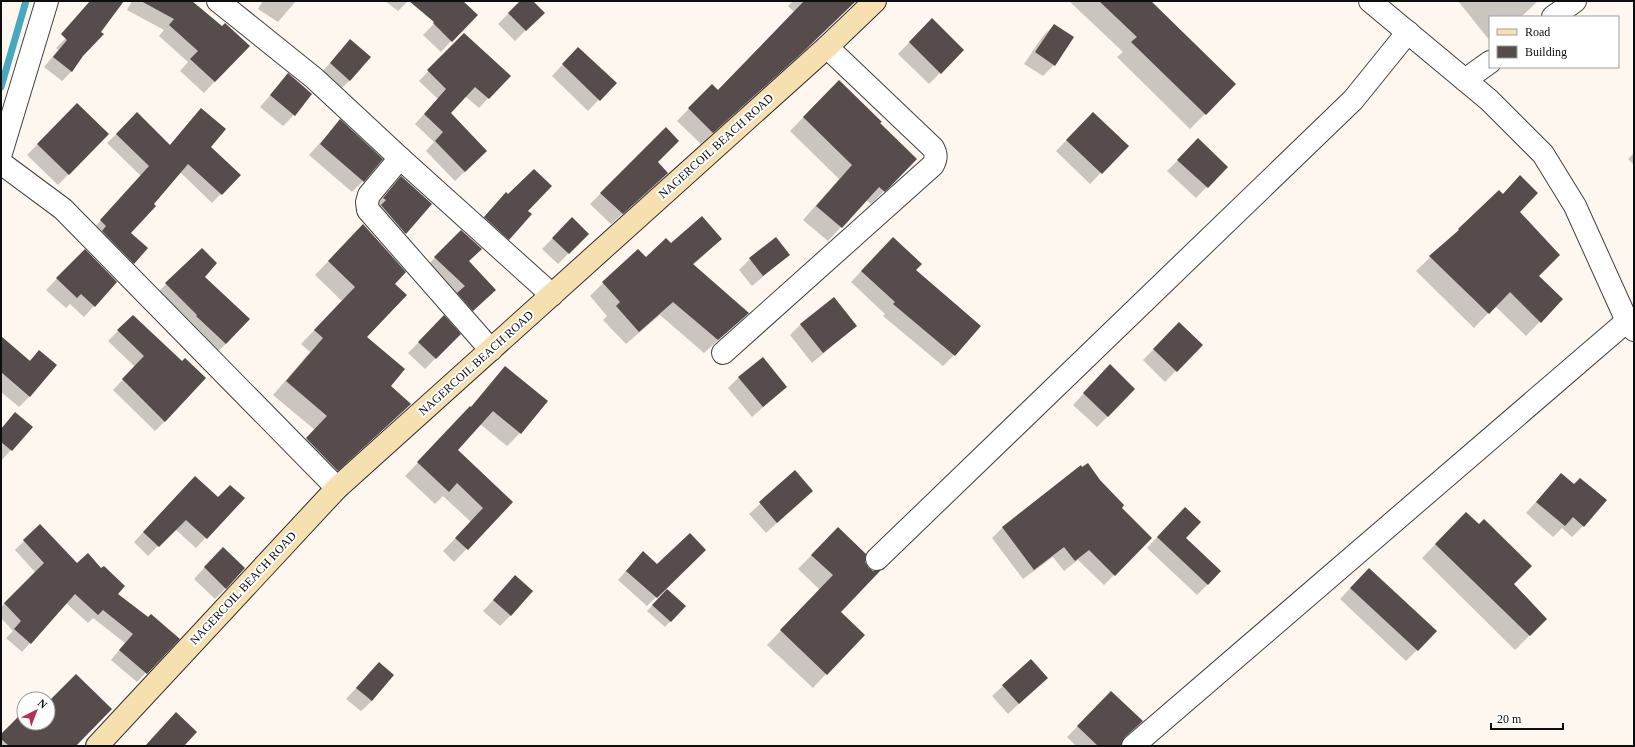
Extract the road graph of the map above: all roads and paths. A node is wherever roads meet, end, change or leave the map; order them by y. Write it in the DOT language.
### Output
graph roads {
  1 [pos="47,1"];
  2 [pos="218,1"];
  3 [pos="875,1"];
  4 [pos="1370,1"];
  5 [pos="1575,1"];
  6 [pos="1554,16"];
  7 [pos="1408,32"];
  8 [pos="827,46"];
  9 [pos="1489,63"];
  10 [pos="1465,80"];
  11 [pos="1,153"];
  12 [pos="400,158"];
  13 [pos="1,163"];
  14 [pos="552,295"];
  15 [pos="1630,326"];
  16 [pos="490,350"];
  17 [pos="723,352"];
  18 [pos="337,488"];
  19 [pos="877,559"];
  20 [pos="97,746"];
  21 [pos="1133,746"];
  1 -- 11 [label="street"];
  2 -- 12 [label="street"];
  3 -- 8 [label="main road, NAGERCOIL BEACH ROAD"];
  4 -- 7 [label="street"];
  5 -- 6 [label="street"];
  7 -- 10 [label="street"];
  7 -- 19 [label="street"];
  8 -- 14 [label="main road, NAGERCOIL BEACH ROAD"];
  8 -- 17 [label="street"];
  9 -- 10 [label="street"];
  10 -- 15 [label="street"];
  12 -- 14 [label="street"];
  12 -- 16 [label="street"];
  13 -- 18 [label="street"];
  14 -- 16 [label="main road, NAGERCOIL BEACH ROAD"];
  15 -- 21 [label="street"];
  16 -- 18 [label="main road, NAGERCOIL BEACH ROAD"];
  18 -- 20 [label="main road, NAGERCOIL BEACH ROAD"];
}
